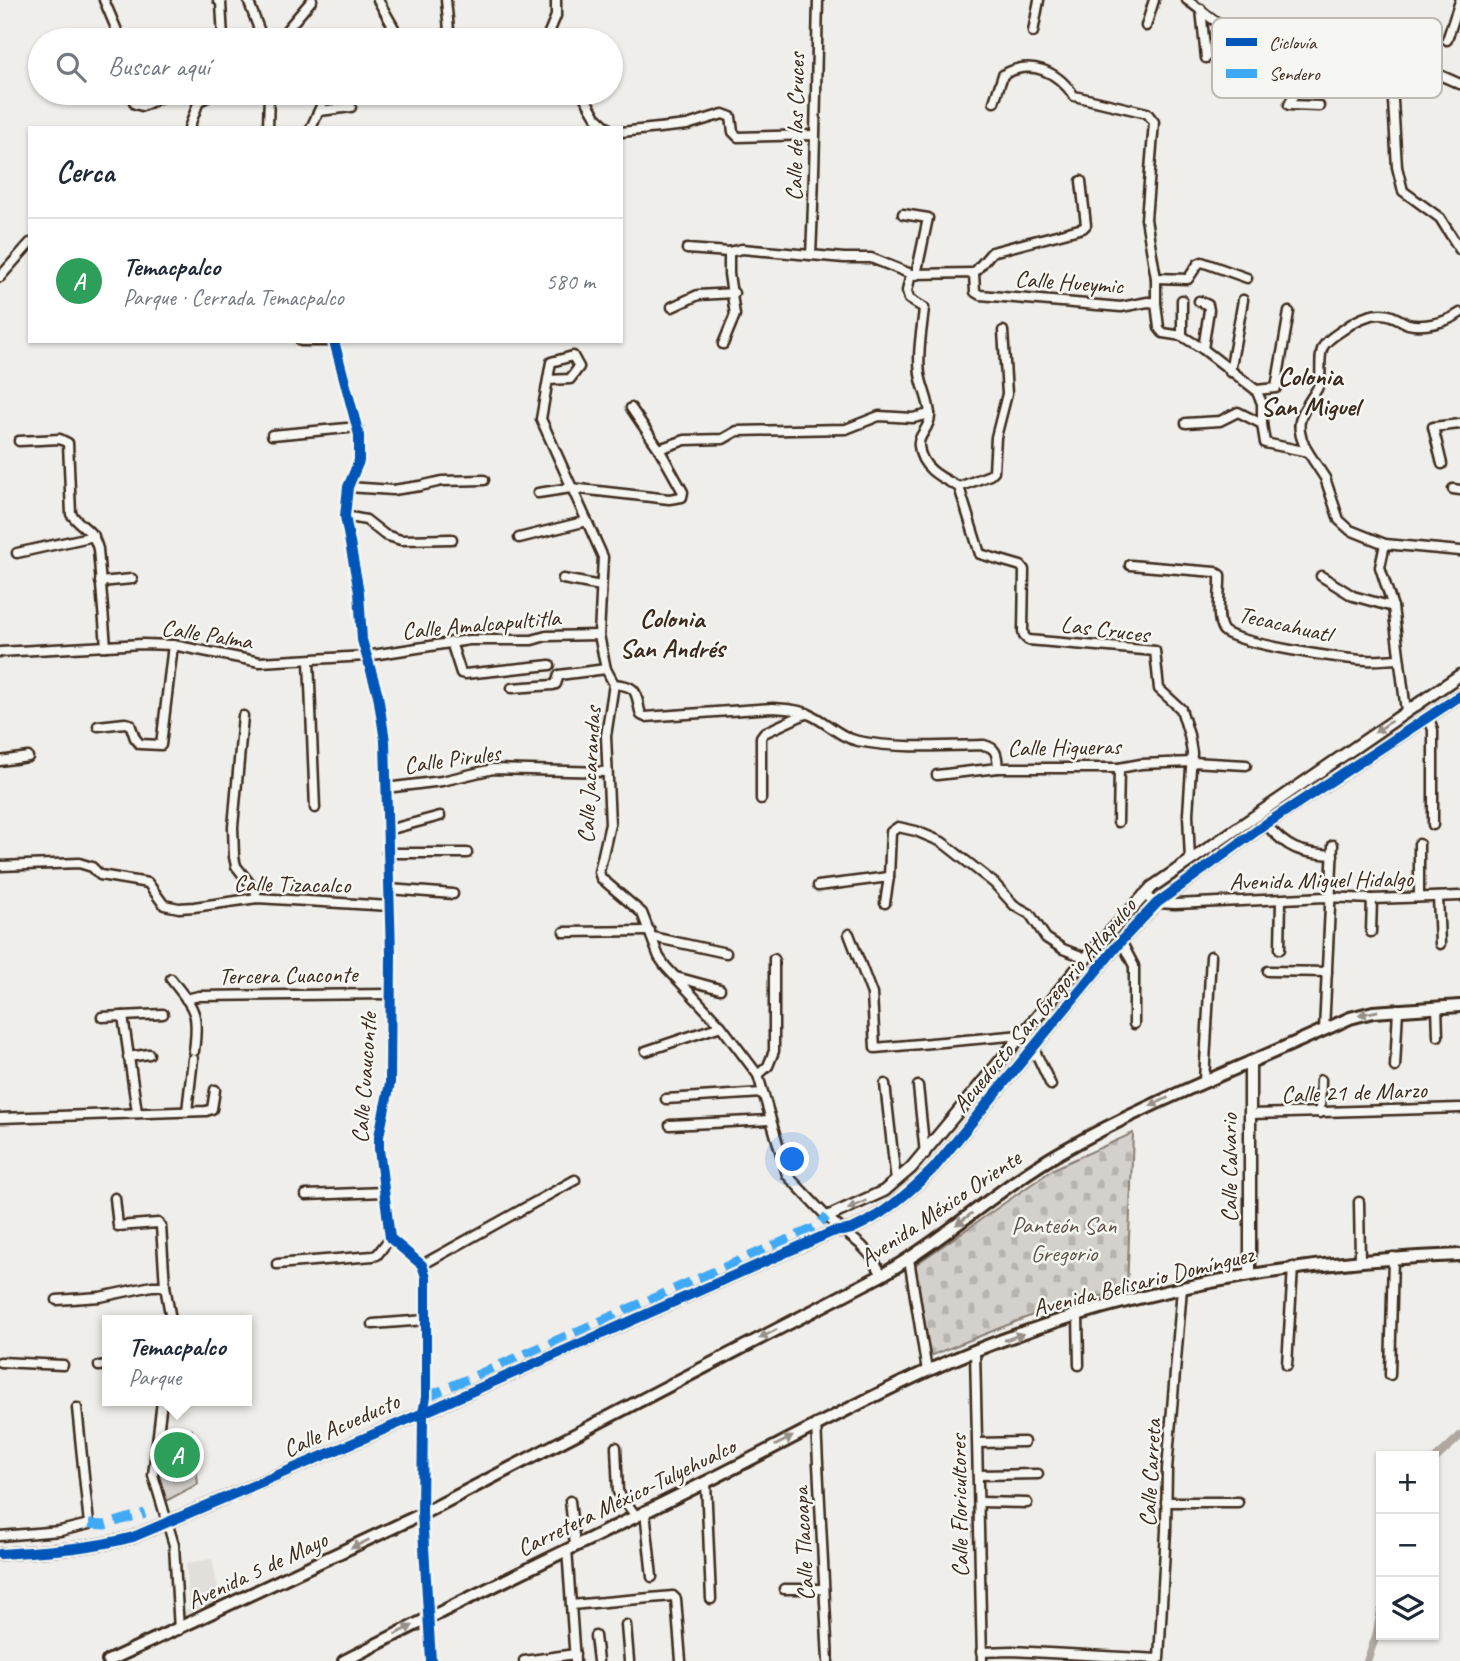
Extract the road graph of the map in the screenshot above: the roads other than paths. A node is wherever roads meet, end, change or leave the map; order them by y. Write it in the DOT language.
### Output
graph roads {
  1 [pos="104,0"];
  2 [pos="218,0"];
  3 [pos="248,0"];
  4 [pos="313,0"];
  5 [pos="378,0"];
  6 [pos="446,0"];
  7 [pos="556,0"];
  8 [pos="818,0"];
  9 [pos="1040,0"];
  10 [pos="1154,0"];
  11 [pos="1187,0"];
  12 [pos="1460,1"];
  13 [pos="1200,9"];
  14 [pos="1212,18"];
  15 [pos="1146,26"];
  16 [pos="116,28"];
  17 [pos="223,28"];
  18 [pos="258,28"];
  19 [pos="288,28"];
  20 [pos="394,28"];
  21 [pos="449,28"];
  22 [pos="551,28"];
  23 [pos="1033,32"];
  24 [pos="1447,40"];
  25 [pos="1206,58"];
  26 [pos="1442,76"];
  27 [pos="1460,84"];
  28 [pos="1292,98"];
  29 [pos="1393,98"];
  30 [pos="994,102"];
  31 [pos="198,105"];
  32 [pos="269,105"];
  33 [pos="322,105"];
  34 [pos="589,105"];
  35 [pos="1319,106"];
  36 [pos="351,107"];
  37 [pos="320,111"];
  38 [pos="190,126"];
  39 [pos="268,126"];
  40 [pos="312,126"];
  41 [pos="606,126"];
  42 [pos="623,132"];
  43 [pos="814,135"];
  44 [pos="1081,181"];
  45 [pos="903,214"];
  46 [pos="28,245"];
  47 [pos="687,249"];
  48 [pos="1460,250"];
  49 [pos="729,252"];
  50 [pos="811,256"];
  51 [pos="974,273"];
  52 [pos="914,275"];
  53 [pos="0,277"];
  54 [pos="1156,278"];
  55 [pos="1247,278"];
  56 [pos="734,293"];
  57 [pos="1182,300"];
  58 [pos="1243,300"];
  59 [pos="1199,301"];
  60 [pos="1156,303"];
  61 [pos="671,307"];
  62 [pos="1289,312"];
  63 [pos="1460,313"];
  64 [pos="1003,331"];
  65 [pos="1182,336"];
  66 [pos="335,343"];
  67 [pos="723,344"];
  68 [pos="1203,349"];
  69 [pos="1230,372"];
  70 [pos="548,380"];
  71 [pos="1256,390"];
  72 [pos="631,408"];
  73 [pos="930,414"];
  74 [pos="1186,423"];
  75 [pos="1460,424"];
  76 [pos="1262,425"];
  77 [pos="358,427"];
  78 [pos="272,435"];
  79 [pos="19,441"];
  80 [pos="659,449"];
  81 [pos="1308,452"];
  82 [pos="1442,464"];
  83 [pos="484,480"];
  84 [pos="348,486"];
  85 [pos="959,487"];
  86 [pos="571,488"];
  87 [pos="538,493"];
  88 [pos="345,516"];
  89 [pos="587,521"];
  90 [pos="94,536"];
  91 [pos="519,538"];
  92 [pos="452,539"];
  93 [pos="1385,544"];
  94 [pos="1460,551"];
  95 [pos="17,553"];
  96 [pos="1130,565"];
  97 [pos="1321,576"];
  98 [pos="132,579"];
  99 [pos="563,579"];
  100 [pos="100,582"];
  101 [pos="601,586"];
  102 [pos="1393,607"];
  103 [pos="599,635"];
  104 [pos="451,642"];
  105 [pos="173,645"];
  106 [pos="106,646"];
  107 [pos="0,652"];
  108 [pos="366,656"];
  109 [pos="1399,659"];
  110 [pos="309,660"];
  111 [pos="550,665"];
  112 [pos="606,669"];
  113 [pos="1460,675"];
  114 [pos="614,684"];
  115 [pos="512,688"];
  116 [pos="1460,696"];
  117 [pos="1406,712"];
  118 [pos="807,713"];
  119 [pos="243,716"];
  120 [pos="1429,718"];
  121 [pos="98,726"];
  122 [pos="28,757"];
  123 [pos="0,761"];
  124 [pos="1192,762"];
  125 [pos="1246,765"];
  126 [pos="998,768"];
  127 [pos="1119,768"];
  128 [pos="606,772"];
  129 [pos="937,775"];
  130 [pos="386,788"];
  131 [pos="761,799"];
  132 [pos="315,808"];
  133 [pos="440,816"];
  134 [pos="1118,822"];
  135 [pos="1266,824"];
  136 [pos="1433,825"];
  137 [pos="387,830"];
  138 [pos="1419,844"];
  139 [pos="387,853"];
  140 [pos="467,853"];
  141 [pos="1190,861"];
  142 [pos="0,866"];
  143 [pos="889,877"];
  144 [pos="818,886"];
  145 [pos="389,890"];
  146 [pos="453,894"];
  147 [pos="1143,895"];
  148 [pos="1460,896"];
  149 [pos="1419,897"];
  150 [pos="1438,897"];
  151 [pos="257,898"];
  152 [pos="1331,898"];
  153 [pos="1372,899"];
  154 [pos="1281,900"];
  155 [pos="885,903"];
  156 [pos="1157,903"];
  157 [pos="390,906"];
  158 [pos="564,932"];
  159 [pos="1371,932"];
  160 [pos="651,934"];
  161 [pos="849,934"];
  162 [pos="1121,941"];
  163 [pos="1440,944"];
  164 [pos="1280,949"];
  165 [pos="726,953"];
  166 [pos="1211,956"];
  167 [pos="1086,958"];
  168 [pos="774,959"];
  169 [pos="1268,971"];
  170 [pos="1327,972"];
  171 [pos="674,976"];
  172 [pos="170,979"];
  173 [pos="720,989"];
  174 [pos="391,994"];
  175 [pos="186,999"];
  176 [pos="1460,1006"];
  177 [pos="1437,1007"];
  178 [pos="1398,1009"];
  179 [pos="163,1014"];
  180 [pos="123,1016"];
  181 [pos="102,1017"];
  182 [pos="1134,1024"];
  183 [pos="721,1026"];
  184 [pos="1324,1030"];
  185 [pos="1021,1035"];
  186 [pos="1438,1036"];
  187 [pos="1034,1049"];
  188 [pos="646,1051"];
  189 [pos="149,1054"];
  190 [pos="128,1057"];
  191 [pos="1250,1062"];
  192 [pos="1395,1067"];
  193 [pos="758,1075"];
  194 [pos="1321,1080"];
  195 [pos="1204,1082"];
  196 [pos="885,1084"];
  197 [pos="1051,1085"];
  198 [pos="918,1086"];
  199 [pos="215,1090"];
  200 [pos="763,1093"];
  201 [pos="666,1099"];
  202 [pos="1460,1108"];
  203 [pos="187,1111"];
  204 [pos="137,1112"];
  205 [pos="1320,1113"];
  206 [pos="1250,1114"];
  207 [pos="0,1118"];
  208 [pos="770,1120"];
  209 [pos="670,1125"];
  210 [pos="925,1154"];
  211 [pos="575,1180"];
  212 [pos="896,1181"];
  213 [pos="384,1192"];
  214 [pos="306,1195"];
  215 [pos="115,1198"];
  216 [pos="1359,1202"];
  217 [pos="827,1217"];
  218 [pos="843,1230"];
  219 [pos="390,1238"];
  220 [pos="1460,1255"];
  221 [pos="1393,1257"];
  222 [pos="909,1259"];
  223 [pos="1360,1260"];
  224 [pos="277,1264"];
  225 [pos="422,1265"];
  226 [pos="1293,1267"];
  227 [pos="1250,1274"];
  228 [pos="882,1275"];
  229 [pos="165,1286"];
  230 [pos="1182,1288"];
  231 [pos="57,1300"];
  232 [pos="170,1315"];
  233 [pos="1078,1315"];
  234 [pos="426,1320"];
  235 [pos="373,1324"];
  236 [pos="975,1351"];
  237 [pos="0,1362"];
  238 [pos="1079,1364"];
  239 [pos="63,1365"];
  240 [pos="1287,1365"];
  241 [pos="928,1371"];
  242 [pos="1390,1375"];
  243 [pos="161,1406"];
  244 [pos="78,1408"];
  245 [pos="423,1413"];
  246 [pos="816,1424"];
  247 [pos="1024,1442"];
  248 [pos="978,1443"];
  249 [pos="616,1447"];
  250 [pos="1038,1474"];
  251 [pos="978,1475"];
  252 [pos="706,1482"];
  253 [pos="570,1501"];
  254 [pos="979,1502"];
  255 [pos="1166,1502"];
  256 [pos="1238,1502"];
  257 [pos="1027,1503"];
  258 [pos="640,1513"];
  259 [pos="422,1514"];
  260 [pos="168,1524"];
  261 [pos="0,1536"];
  262 [pos="571,1547"];
  263 [pos="0,1555"];
  264 [pos="652,1577"];
  265 [pos="784,1588"];
  266 [pos="824,1589"];
  267 [pos="711,1599"];
  268 [pos="571,1605"];
  269 [pos="429,1617"];
  270 [pos="626,1625"];
  271 [pos="179,1630"];
  272 [pos="595,1636"];
  273 [pos="1006,1651"];
  274 [pos="981,1656"];
  275 [pos="575,1657"];
  276 [pos="1054,1657"];
  277 [pos="1159,1659"];
  278 [pos="108,1661"];
  279 [pos="344,1661"];
  280 [pos="431,1661"];
  281 [pos="524,1661"];
  282 [pos="598,1661"];
  283 [pos="629,1661"];
  284 [pos="681,1661"];
  285 [pos="828,1661"];
  286 [pos="1006,1661"];
  1 -- 16 [label="street"];
  2 -- 17 [label="street"];
  3 -- 18 [label="street"];
  4 -- 19 [label="street"];
  5 -- 20 [label="street"];
  6 -- 21 [label="street"];
  7 -- 22 [label="street"];
  8 -- 43 [label="street, Calle de las Cruces"];
  9 -- 23 [label="street"];
  10 -- 15 [label="street"];
  11 -- 13 [label="street"];
  12 -- 24 [label="street"];
  13 -- 14 [label="street"];
  13 -- 25 [label="street"];
  26 -- 27 [label="street"];
  28 -- 35 [label="street"];
  29 -- 48 [label="street"];
  30 -- 54 [label="street"];
  31 -- 38 [label="street"];
  32 -- 39 [label="street"];
  33 -- 37 [label="street"];
  34 -- 41 [label="street"];
  36 -- 37 [label="street"];
  37 -- 40 [label="street"];
  42 -- 43 [label="street"];
  43 -- 50 [label="street, Calle de las Cruces"];
  44 -- 51 [label="street"];
  45 -- 52 [label="street"];
  46 -- 53 [label="street"];
  47 -- 49 [label="street"];
  49 -- 50 [label="street"];
  49 -- 56 [label="street"];
  50 -- 52 [label="street"];
  51 -- 52 [label="street"];
  51 -- 60 [label="street, Calle Hueymic"];
  52 -- 73 [label="street"];
  54 -- 55 [label="street"];
  54 -- 60 [label="street"];
  56 -- 61 [label="street"];
  56 -- 67 [label="street"];
  57 -- 65 [label="street"];
  58 -- 69 [label="street"];
  59 -- 68 [label="street"];
  60 -- 65 [label="street, Calle Hueymic"];
  62 -- 71 [label="street"];
  63 -- 81 [label="street"];
  64 -- 85 [label="street"];
  65 -- 68 [label="street, Calle Hueymic"];
  66 -- 77 [label="street"];
  68 -- 69 [label="street, Calle Hueymic"];
  69 -- 71 [label="street, Calle Hueymic"];
  70 -- 86 [label="street, Calle Jacarandas"];
  71 -- 76 [label="street"];
  72 -- 80 [label="street"];
  73 -- 80 [label="street"];
  73 -- 85 [label="street"];
  74 -- 76 [label="street"];
  75 -- 82 [label="street"];
  76 -- 81 [label="street"];
  77 -- 78 [label="street"];
  77 -- 84 [label="street"];
  79 -- 90 [label="street"];
  80 -- 86 [label="street"];
  81 -- 93 [label="street"];
  83 -- 84 [label="street"];
  84 -- 88 [label="street"];
  85 -- 124 [label="street, Las Cruces"];
  86 -- 87 [label="street"];
  86 -- 89 [label="street, Calle Jacarandas"];
  88 -- 92 [label="street"];
  88 -- 108 [label="street"];
  89 -- 91 [label="street"];
  89 -- 101 [label="street, Calle Jacarandas"];
  90 -- 95 [label="street"];
  90 -- 100 [label="street"];
  93 -- 94 [label="street"];
  93 -- 102 [label="street"];
  96 -- 109 [label="street, Tecacahuatl"];
  97 -- 102 [label="street"];
  98 -- 100 [label="street"];
  99 -- 101 [label="street"];
  100 -- 106 [label="street"];
  101 -- 103 [label="street, Calle Jacarandas"];
  102 -- 109 [label="street"];
  103 -- 104 [label="street, Calle Amalcapultitla"];
  103 -- 112 [label="street, Calle Jacarandas"];
  104 -- 108 [label="street, Calle Amalcapultitla"];
  104 -- 111 [label="street"];
  105 -- 106 [label="street, Calle Palma"];
  105 -- 110 [label="street, Calle Palma"];
  105 -- 121 [label="street"];
  106 -- 107 [label="street, Calle Palma"];
  108 -- 110 [label="street, Calle Palma"];
  108 -- 130 [label="street, Calle Cuaucontle"];
  109 -- 117 [label="street"];
  110 -- 132 [label="street"];
  112 -- 114 [label="street, Calle Jacarandas"];
  112 -- 115 [label="street"];
  113 -- 117 [label="street, Acueducto San Gregorio Atlapulco"];
  114 -- 118 [label="street"];
  114 -- 128 [label="street, Calle Jacarandas"];
  116 -- 120 [label="street, Acueducto San Gregorio Atlapulco"];
  117 -- 141 [label="street, Acueducto San Gregorio Atlapulco, one-way"];
  118 -- 126 [label="street"];
  118 -- 131 [label="street"];
  119 -- 151 [label="street"];
  120 -- 135 [label="street, Acueducto San Gregorio Atlapulco"];
  120 -- 136 [label="street"];
  122 -- 123 [label="street"];
  124 -- 125 [label="street, Calle Higueras"];
  124 -- 127 [label="street, Calle Higueras"];
  124 -- 141 [label="street, Las Cruces"];
  126 -- 127 [label="street, Calle Higueras"];
  126 -- 129 [label="street, Calle Higueras"];
  127 -- 134 [label="street"];
  128 -- 130 [label="street, Calle Pirules"];
  128 -- 160 [label="street, Calle Jacarandas"];
  130 -- 137 [label="street, Calle Cuaucontle"];
  133 -- 137 [label="street"];
  135 -- 152 [label="street"];
  135 -- 156 [label="street, Acueducto San Gregorio Atlapulco"];
  137 -- 139 [label="street, Calle Cuaucontle"];
  138 -- 149 [label="street"];
  139 -- 140 [label="street"];
  139 -- 145 [label="street, Calle Cuaucontle"];
  141 -- 147 [label="street, Acueducto San Gregorio Atlapulco"];
  142 -- 151 [label="street, Calle Tizacalco"];
  143 -- 144 [label="street"];
  143 -- 155 [label="street"];
  143 -- 167 [label="street"];
  145 -- 146 [label="street"];
  145 -- 157 [label="street, Calle Cuaucontle"];
  147 -- 156 [label="street"];
  147 -- 167 [label="street, Acueducto San Gregorio Atlapulco"];
  148 -- 150 [label="street, Avenida Miguel Hidalgo"];
  149 -- 150 [label="street, Avenida Miguel Hidalgo"];
  149 -- 153 [label="street, Avenida Miguel Hidalgo"];
  150 -- 163 [label="street"];
  151 -- 157 [label="street, Calle Tizacalco"];
  152 -- 153 [label="street, Avenida Miguel Hidalgo"];
  152 -- 154 [label="street, Avenida Miguel Hidalgo"];
  152 -- 170 [label="street"];
  153 -- 159 [label="street"];
  154 -- 156 [label="street, Avenida Miguel Hidalgo"];
  154 -- 164 [label="street"];
  156 -- 162 [label="street, Acueducto San Gregorio Atlapulco"];
  157 -- 174 [label="street, Calle Cuaucontle"];
  158 -- 160 [label="street"];
  160 -- 165 [label="street"];
  160 -- 171 [label="street, Calle Jacarandas"];
  161 -- 185 [label="street"];
  162 -- 182 [label="street"];
  162 -- 187 [label="street, Acueducto San Gregorio Atlapulco"];
  166 -- 195 [label="street, Calle Calvario"];
  167 -- 185 [label="street, Acueducto San Gregorio Atlapulco"];
  168 -- 193 [label="street"];
  169 -- 170 [label="street"];
  170 -- 184 [label="street"];
  171 -- 173 [label="street"];
  171 -- 183 [label="street, Calle Jacarandas"];
  172 -- 175 [label="street"];
  174 -- 175 [label="street, Tercera Cuaconte"];
  174 -- 213 [label="street, Calle Cuaucontle"];
  175 -- 203 [label="street"];
  176 -- 177 [label="main road, Avenida México Oriente"];
  177 -- 178 [label="main road, Avenida México Oriente"];
  177 -- 186 [label="street"];
  178 -- 184 [label="main road, Avenida México Oriente, one-way"];
  178 -- 192 [label="street"];
  179 -- 180 [label="street"];
  180 -- 181 [label="street"];
  180 -- 190 [label="street"];
  183 -- 188 [label="street"];
  183 -- 193 [label="street, Calle Jacarandas"];
  184 -- 191 [label="main road, Avenida México Oriente"];
  185 -- 210 [label="street, Acueducto San Gregorio Atlapulco"];
  187 -- 197 [label="street"];
  187 -- 218 [label="street, Acueducto San Gregorio Atlapulco"];
  189 -- 190 [label="street"];
  190 -- 204 [label="street"];
  191 -- 195 [label="main road, Avenida México Oriente"];
  191 -- 206 [label="street, Calle Calvario"];
  193 -- 200 [label="street, Calle Jacarandas"];
  194 -- 205 [label="street"];
  195 -- 222 [label="main road, Avenida México Oriente, one-way"];
  196 -- 212 [label="street"];
  198 -- 210 [label="street"];
  199 -- 203 [label="street"];
  200 -- 201 [label="street"];
  200 -- 208 [label="street, Calle Jacarandas"];
  202 -- 205 [label="street, Calle 21 de Marzo"];
  203 -- 204 [label="street"];
  204 -- 207 [label="street"];
  205 -- 206 [label="street, Calle 21 de Marzo"];
  206 -- 227 [label="street, Calle Calvario"];
  208 -- 209 [label="street"];
  208 -- 217 [label="street, Calle Jacarandas"];
  210 -- 212 [label="street, Acueducto San Gregorio Atlapulco"];
  211 -- 225 [label="street"];
  212 -- 217 [label="street, Acueducto San Gregorio Atlapulco, one-way"];
  213 -- 214 [label="street"];
  213 -- 219 [label="street, Calle Cuaucontle"];
  215 -- 229 [label="street"];
  216 -- 223 [label="street"];
  217 -- 218 [label="street, Calle Jacarandas"];
  218 -- 228 [label="street, Calle Jacarandas"];
  218 -- 245 [label="street, Calle Acueducto"];
  219 -- 224 [label="street"];
  219 -- 225 [label="street"];
  220 -- 221 [label="main road, Avenida Belisario Domínguez"];
  221 -- 223 [label="main road, Avenida Belisario Domínguez"];
  221 -- 242 [label="street"];
  222 -- 228 [label="main road, Avenida México Oriente"];
  222 -- 241 [label="street"];
  223 -- 226 [label="main road, Avenida Belisario Domínguez"];
  225 -- 234 [label="street"];
  226 -- 227 [label="main road, Avenida Belisario Domínguez"];
  226 -- 240 [label="street"];
  227 -- 230 [label="main road, Avenida Belisario Domínguez"];
  228 -- 259 [label="main road, Avenida México Oriente, one-way"];
  229 -- 231 [label="street"];
  229 -- 232 [label="street"];
  230 -- 233 [label="main road, Avenida Belisario Domínguez"];
  230 -- 255 [label="street, Calle Carreta"];
  236 -- 233 [label="main road, Avenida Belisario Domínguez, one-way"];
  233 -- 238 [label="street"];
  234 -- 235 [label="street"];
  234 -- 245 [label="street"];
  236 -- 241 [label="main road, Avenida Belisario Domínguez"];
  236 -- 248 [label="street, Calle Floricultores"];
  237 -- 239 [label="street"];
  241 -- 246 [label="main road, Carretera México-Tulyehualco"];
  243 -- 260 [label="street"];
  244 -- 261 [label="street"];
  245 -- 259 [label="street"];
  245 -- 260 [label="street, Calle Acueducto"];
  252 -- 246 [label="main road, Carretera México-Tulyehualco, one-way"];
  246 -- 266 [label="street, Calle Tlacoapa"];
  247 -- 248 [label="street"];
  248 -- 251 [label="street, Calle Floricultores"];
  249 -- 258 [label="street"];
  250 -- 251 [label="street"];
  251 -- 254 [label="street, Calle Floricultores"];
  252 -- 258 [label="main road, Carretera México-Tulyehualco"];
  252 -- 267 [label="street"];
  253 -- 262 [label="street"];
  254 -- 257 [label="street"];
  254 -- 274 [label="street, Calle Floricultores"];
  255 -- 256 [label="street"];
  255 -- 277 [label="street, Calle Carreta"];
  258 -- 262 [label="main road, Carretera México-Tulyehualco"];
  258 -- 264 [label="street"];
  259 -- 269 [label="street"];
  259 -- 271 [label="main road, Avenida 5 de Mayo, one-way"];
  260 -- 263 [label="street, Calle Acueducto"];
  260 -- 271 [label="street"];
  262 -- 268 [label="street"];
  262 -- 269 [label="main road, Carretera México-Tulyehualco"];
  265 -- 266 [label="street"];
  266 -- 285 [label="street, Calle Tlacoapa"];
  268 -- 275 [label="street"];
  268 -- 284 [label="street"];
  279 -- 269 [label="main road, Carretera México-Tulyehualco, one-way"];
  269 -- 280 [label="street"];
  270 -- 283 [label="street"];
  271 -- 278 [label="main road, Avenida 5 de Mayo"];
  272 -- 282 [label="street"];
  273 -- 274 [label="street"];
  273 -- 276 [label="street"];
  273 -- 286 [label="street"];
  275 -- 281 [label="street"];
  276 -- 277 [label="street"];
}
